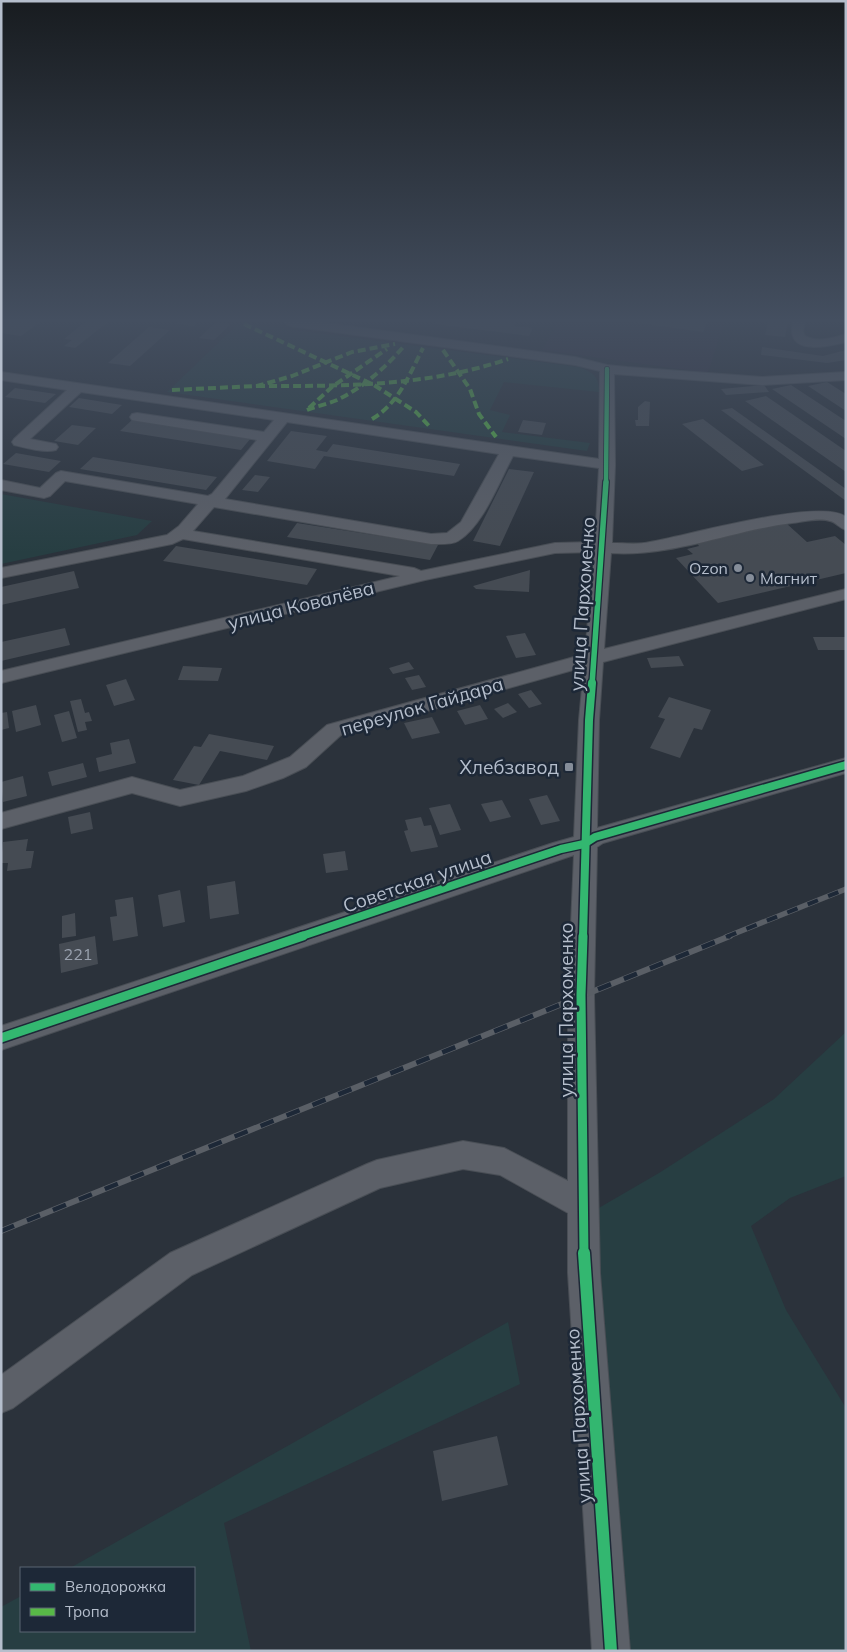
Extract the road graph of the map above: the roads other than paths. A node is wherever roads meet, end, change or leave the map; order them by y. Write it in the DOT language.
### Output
graph roads {
  1 [pos="65,399"];
  2 [pos="161,399"];
  3 [pos="607,399"];
  4 [pos="137,417"];
  5 [pos="284,417"];
  6 [pos="267,437"];
  7 [pos="1,439"];
  8 [pos="19,442"];
  9 [pos="51,447"];
  10 [pos="508,450"];
  11 [pos="607,464"];
  12 [pos="1,485"];
  13 [pos="208,501"];
  14 [pos="846,525"];
  15 [pos="182,534"];
  16 [pos="603,547"];
  17 [pos="1,573"];
  18 [pos="425,575"];
  19 [pos="846,594"];
  20 [pos="594,659"];
  21 [pos="1,677"];
  22 [pos="846,765"];
  23 [pos="1,821"];
  24 [pos="584,844"];
  25 [pos="1,1038"];
  26 [pos="583,1205"];
  27 [pos="1,1396"];
  28 [pos="611,1651"];
  1 -- 8 [label="street"];
  2 -- 5 [label="street"];
  3 -- 11 [label="street, улица Пархоменко"];
  4 -- 6 [label="street"];
  5 -- 6 [label="street"];
  5 -- 10 [label="street"];
  6 -- 13 [label="street"];
  7 -- 8 [label="street"];
  8 -- 9 [label="street"];
  10 -- 11 [label="street"];
  10 -- 13 [label="street"];
  11 -- 16 [label="street, улица Пархоменко"];
  12 -- 13 [label="street"];
  13 -- 15 [label="street"];
  14 -- 16 [label="street, улица Ковалёва"];
  15 -- 17 [label="street"];
  15 -- 18 [label="street"];
  16 -- 18 [label="street, улица Ковалёва"];
  16 -- 20 [label="street, улица Пархоменко"];
  18 -- 21 [label="street, улица Ковалёва"];
  19 -- 20 [label="street, переулок Гайдара"];
  20 -- 23 [label="street, переулок Гайдара"];
  20 -- 24 [label="street, улица Пархоменко"];
  22 -- 24 [label="street, Советская улица"];
  24 -- 25 [label="street, Советская улица"];
  24 -- 26 [label="street, улица Пархоменко"];
  26 -- 27 [label="street"];
  26 -- 28 [label="street, улица Пархоменко"];
}
